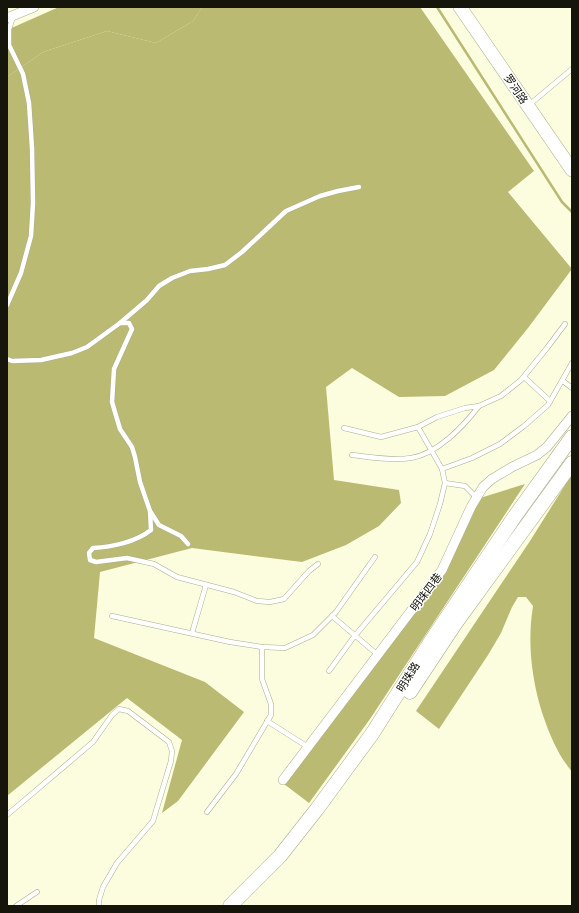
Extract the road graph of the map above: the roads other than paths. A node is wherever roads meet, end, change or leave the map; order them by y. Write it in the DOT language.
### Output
graph roads {
  1 [pos="34,7"];
  2 [pos="460,7"];
  3 [pos="10,16"];
  4 [pos="572,69"];
  5 [pos="528,106"];
  6 [pos="572,170"];
  7 [pos="359,187"];
  8 [pos="7,306"];
  9 [pos="120,323"];
  10 [pos="565,324"];
  11 [pos="7,359"];
  12 [pos="572,363"];
  13 [pos="524,376"];
  14 [pos="562,381"];
  15 [pos="572,388"];
  16 [pos="550,401"];
  17 [pos="479,406"];
  18 [pos="572,416"];
  19 [pos="418,427"];
  20 [pos="344,428"];
  21 [pos="572,437"];
  22 [pos="431,450"];
  23 [pos="352,455"];
  24 [pos="572,463"];
  25 [pos="442,470"];
  26 [pos="445,483"];
  27 [pos="476,498"];
  28 [pos="150,511"];
  29 [pos="188,544"];
  30 [pos="375,557"];
  31 [pos="318,564"];
  32 [pos="206,585"];
  33 [pos="112,616"];
  34 [pos="332,616"];
  35 [pos="192,633"];
  36 [pos="355,636"];
  37 [pos="262,646"];
  38 [pos="378,655"];
  39 [pos="329,671"];
  40 [pos="267,721"];
  41 [pos="308,747"];
  42 [pos="283,780"];
  43 [pos="207,812"];
  44 [pos="7,815"];
  45 [pos="37,892"];
  46 [pos="16,906"];
  47 [pos="99,906"];
  48 [pos="230,906"];
  49 [pos="242,906"];
  1 -- 3 [label="street"];
  2 -- 5 [label="main road, 罗河路"];
  3 -- 8 [label="lane"];
  4 -- 5 [label="lane"];
  5 -- 6 [label="main road, 罗河路"];
  7 -- 9 [label="lane"];
  9 -- 11 [label="lane"];
  9 -- 28 [label="lane"];
  10 -- 13 [label="lane"];
  12 -- 14 [label="lane"];
  13 -- 16 [label="lane"];
  13 -- 17 [label="lane"];
  14 -- 15 [label="lane"];
  14 -- 16 [label="lane"];
  16 -- 25 [label="lane"];
  17 -- 19 [label="lane"];
  17 -- 22 [label="lane"];
  18 -- 27 [label="street, 明珠四巷"];
  19 -- 20 [label="lane"];
  19 -- 22 [label="lane"];
  21 -- 48 [label="main road, 明珠路"];
  22 -- 23 [label="lane"];
  22 -- 25 [label="lane"];
  24 -- 49 [label="main road, 明珠路"];
  25 -- 26 [label="lane"];
  26 -- 27 [label="lane"];
  26 -- 36 [label="lane"];
  27 -- 38 [label="street, 明珠四巷"];
  28 -- 29 [label="lane"];
  28 -- 32 [label="lane"];
  30 -- 34 [label="lane"];
  31 -- 32 [label="lane"];
  32 -- 35 [label="lane"];
  33 -- 35 [label="lane"];
  34 -- 36 [label="lane"];
  34 -- 37 [label="lane"];
  35 -- 37 [label="lane"];
  36 -- 38 [label="lane"];
  36 -- 39 [label="lane"];
  37 -- 40 [label="lane"];
  38 -- 41 [label="street, 明珠四巷"];
  40 -- 41 [label="lane"];
  40 -- 43 [label="lane"];
  41 -- 42 [label="street, 明珠四巷"];
  44 -- 47 [label="lane"];
  45 -- 46 [label="lane"];
}
